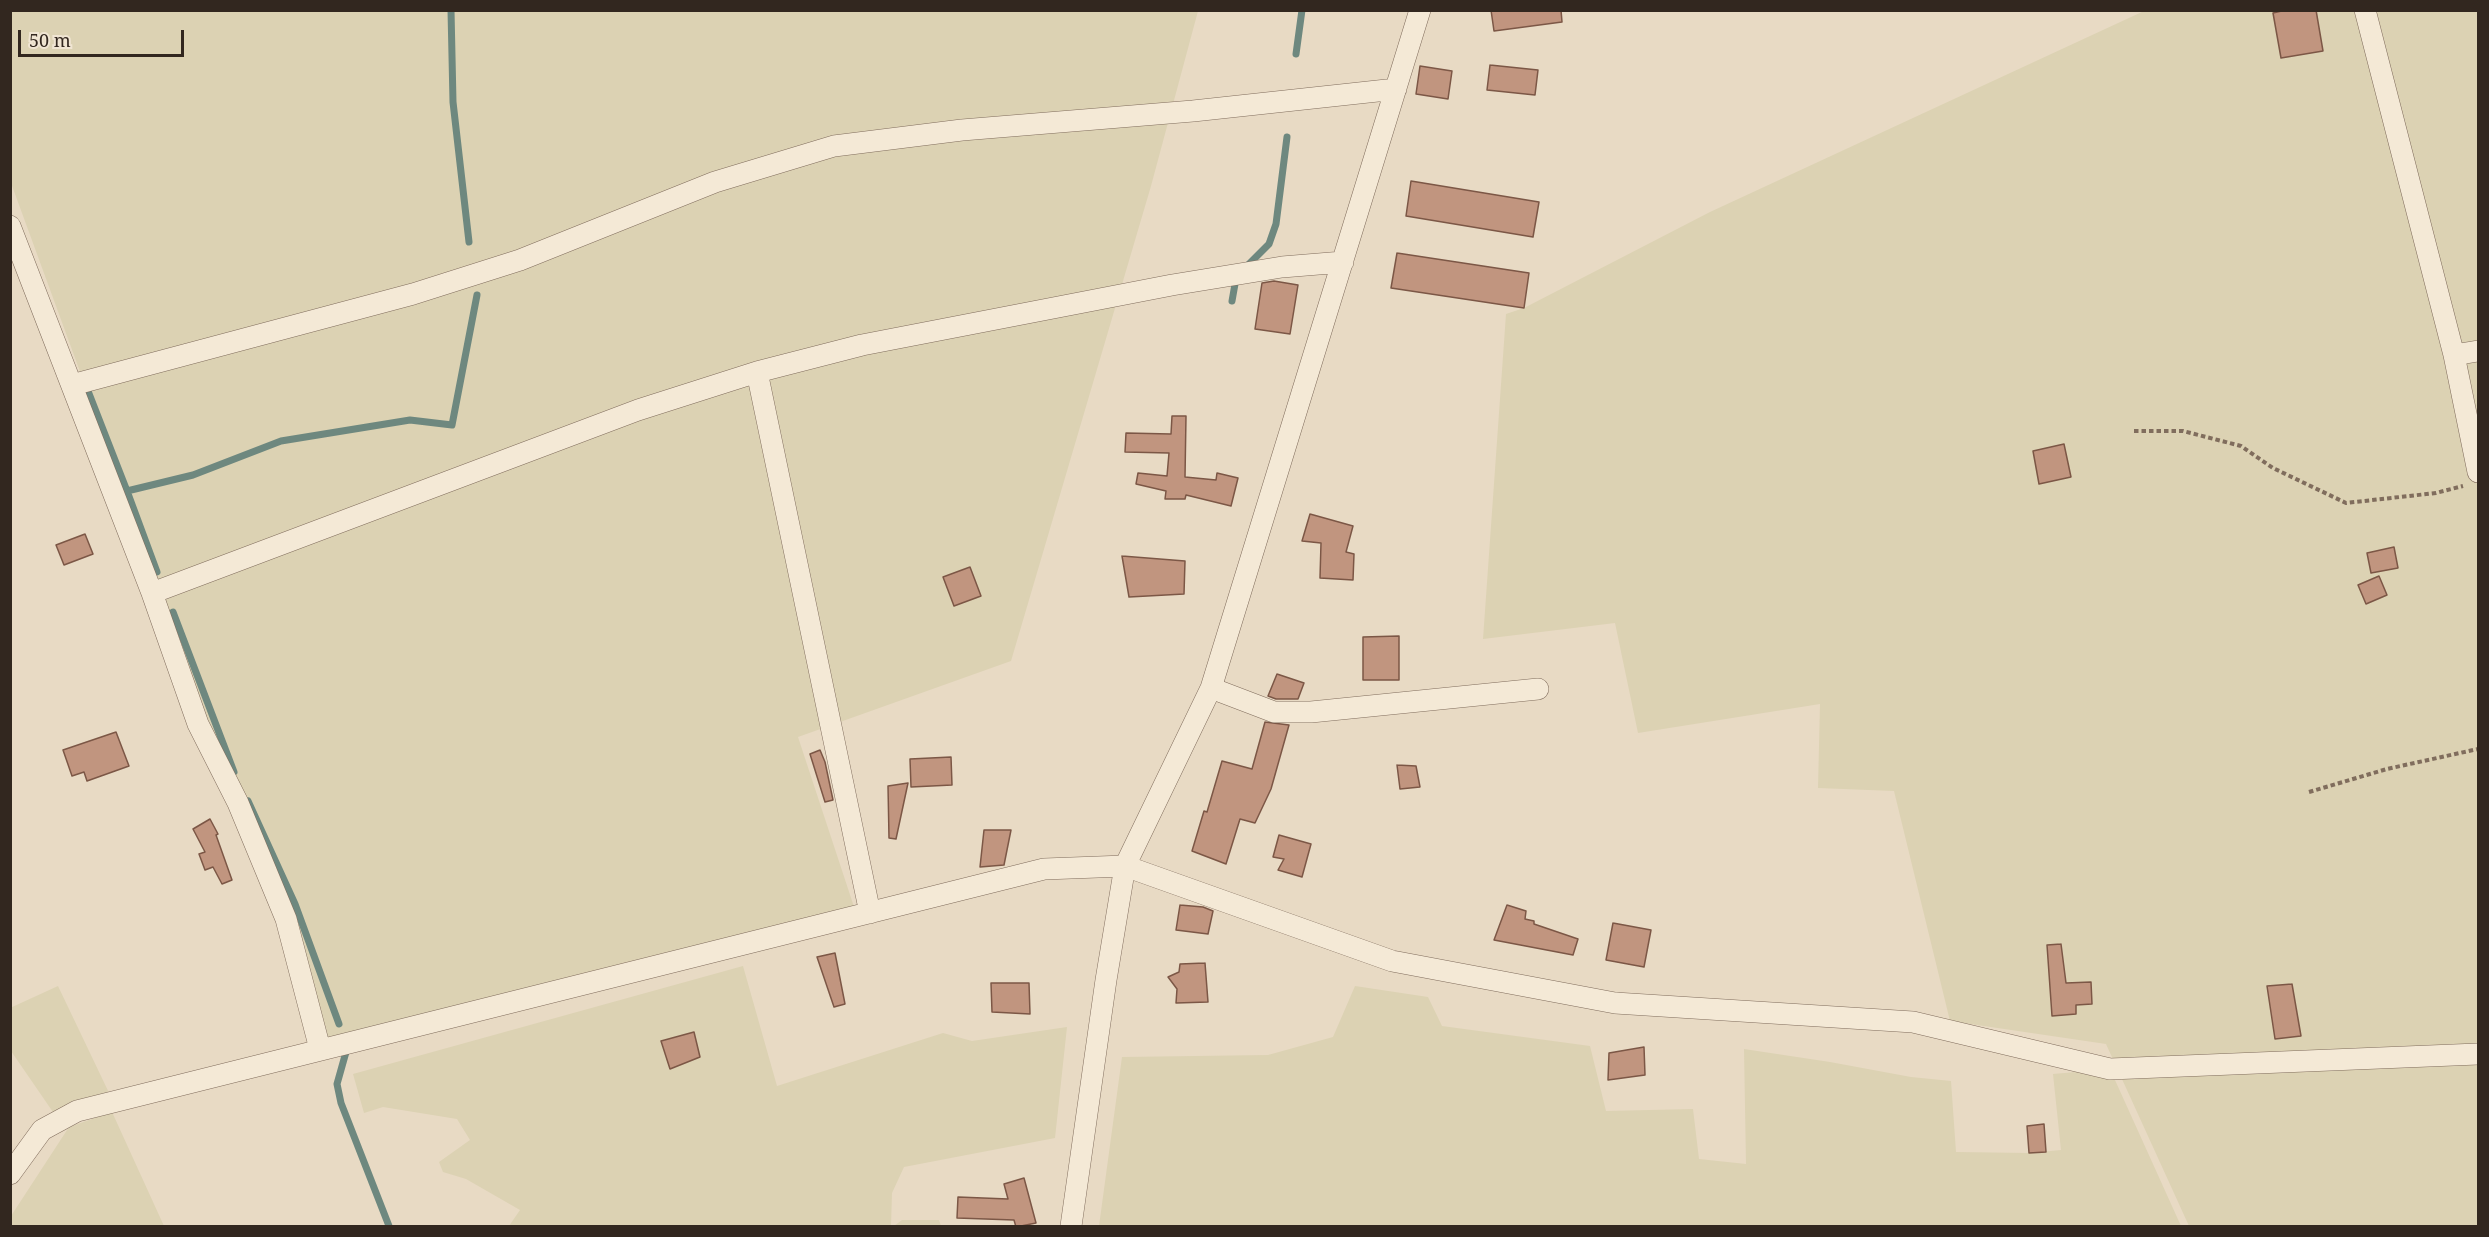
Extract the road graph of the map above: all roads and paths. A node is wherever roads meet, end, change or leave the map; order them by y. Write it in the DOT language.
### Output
graph roads {
  1 [pos="1420,10"];
  2 [pos="2365,10"];
  3 [pos="1396,89"];
  4 [pos="10,226"];
  5 [pos="1343,262"];
  6 [pos="20,276"];
  7 [pos="2478,351"];
  8 [pos="2454,355"];
  9 [pos="757,372"];
  10 [pos="72,385"];
  11 [pos="2134,431"];
  12 [pos="2473,478"];
  13 [pos="152,593"];
  14 [pos="1211,688"];
  15 [pos="1538,689"];
  16 [pos="2478,749"];
  17 [pos="2309,792"];
  18 [pos="1125,866"];
  19 [pos="870,913"];
  20 [pos="320,1049"];
  21 [pos="2478,1054"];
  22 [pos="10,1174"];
  23 [pos="1071,1227"];
  1 -- 3 [label="street"];
  2 -- 8 [label="street"];
  3 -- 5 [label="street"];
  3 -- 10 [label="street"];
  4 -- 6 [label="street"];
  5 -- 9 [label="street"];
  5 -- 14 [label="street"];
  6 -- 10 [label="street"];
  7 -- 8 [label="street"];
  8 -- 12 [label="street"];
  9 -- 13 [label="street"];
  9 -- 19 [label="street"];
  10 -- 13 [label="street"];
  11 -- 12 [label="path"];
  13 -- 20 [label="street"];
  14 -- 15 [label="street"];
  14 -- 18 [label="street"];
  16 -- 17 [label="path"];
  18 -- 19 [label="street"];
  18 -- 21 [label="street"];
  18 -- 23 [label="street"];
  19 -- 20 [label="street"];
  20 -- 22 [label="street"];
}
